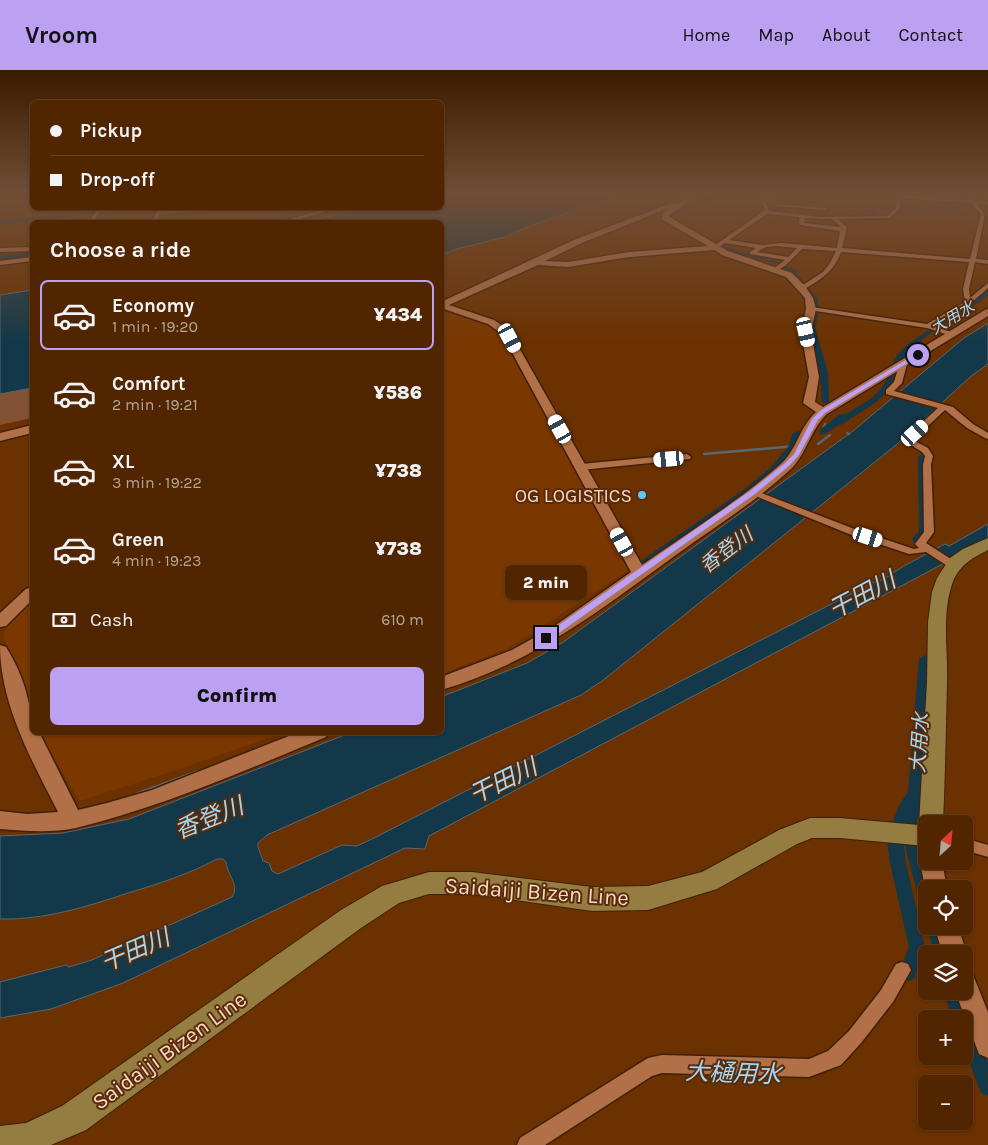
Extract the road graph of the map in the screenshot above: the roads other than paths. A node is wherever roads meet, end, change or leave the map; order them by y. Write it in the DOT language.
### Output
graph roads {
  1 [pos="571,245"];
  2 [pos="709,245"];
  3 [pos="718,245"];
  4 [pos="755,245"];
  5 [pos="764,245"];
  6 [pos="788,245"];
  7 [pos="839,245"];
  8 [pos="976,245"];
  9 [pos="761,246"];
  10 [pos="801,247"];
  11 [pos="714,248"];
  12 [pos="30,249"];
  13 [pos="0,250"];
  14 [pos="838,250"];
  15 [pos="30,258"];
  16 [pos="788,259"];
  17 [pos="972,261"];
  18 [pos="537,262"];
  19 [pos="988,262"];
  20 [pos="0,263"];
  21 [pos="775,270"];
  22 [pos="988,285"];
  23 [pos="802,288"];
  24 [pos="444,304"];
  25 [pos="968,304"];
  26 [pos="444,306"];
  27 [pos="811,309"];
  28 [pos="988,312"];
  29 [pos="932,328"];
  30 [pos="952,334"];
  31 [pos="902,364"];
  32 [pos="942,407"];
  33 [pos="823,412"];
  34 [pos="30,429"];
  35 [pos="0,436"];
  36 [pos="988,436"];
  37 [pos="687,457"];
  38 [pos="581,467"];
  39 [pos="756,494"];
  40 [pos="813,516"];
  41 [pos="988,543"];
  42 [pos="928,550"];
  43 [pos="950,564"];
  44 [pos="639,573"];
  45 [pos="30,594"];
  46 [pos="0,622"];
  47 [pos="0,651"];
  48 [pos="444,683"];
  49 [pos="311,735"];
  50 [pos="931,815"];
  51 [pos="0,820"];
  52 [pos="73,820"];
  53 [pos="918,835"];
  54 [pos="973,847"];
  55 [pos="988,852"];
  56 [pos="902,970"];
  57 [pos="971,1000"];
  58 [pos="988,1045"];
  59 [pos="0,1142"];
  60 [pos="527,1145"];
  1 -- 18 [label="main road"];
  2 -- 11 [label="street"];
  3 -- 11 [label="street"];
  4 -- 9 [label="street"];
  5 -- 9 [label="street"];
  6 -- 10 [label="street"];
  7 -- 14 [label="street"];
  8 -- 17 [label="street"];
  9 -- 16 [label="street"];
  10 -- 14 [label="street"];
  10 -- 16 [label="street"];
  11 -- 18 [label="street"];
  11 -- 21 [label="street"];
  12 -- 13 [label="street"];
  14 -- 17 [label="street"];
  14 -- 23 [label="street"];
  15 -- 20 [label="street"];
  16 -- 21 [label="street"];
  17 -- 19 [label="street"];
  17 -- 25 [label="street"];
  18 -- 24 [label="main road"];
  21 -- 23 [label="street"];
  22 -- 25 [label="street"];
  23 -- 27 [label="street"];
  25 -- 29 [label="street"];
  26 -- 38 [label="street"];
  27 -- 29 [label="street"];
  27 -- 33 [label="street"];
  28 -- 30 [label="main road"];
  29 -- 30 [label="street"];
  30 -- 31 [label="main road"];
  31 -- 32 [label="street"];
  31 -- 33 [label="main road"];
  32 -- 36 [label="street"];
  32 -- 42 [label="street"];
  33 -- 39 [label="street"];
  34 -- 35 [label="street"];
  37 -- 38 [label="street"];
  38 -- 44 [label="street"];
  39 -- 40 [label="street"];
  39 -- 44 [label="street"];
  40 -- 42 [label="street"];
  41 -- 43 [label="main road"];
  42 -- 43 [label="street"];
  43 -- 50 [label="main road"];
  44 -- 48 [label="street"];
  45 -- 46 [label="street"];
  47 -- 52 [label="street"];
  49 -- 52 [label="street"];
  51 -- 52 [label="street"];
  53 -- 59 [label="main road, Saidaiji Bizen Line"];
  54 -- 55 [label="street"];
  56 -- 60 [label="street"];
  57 -- 58 [label="main road"];
}
